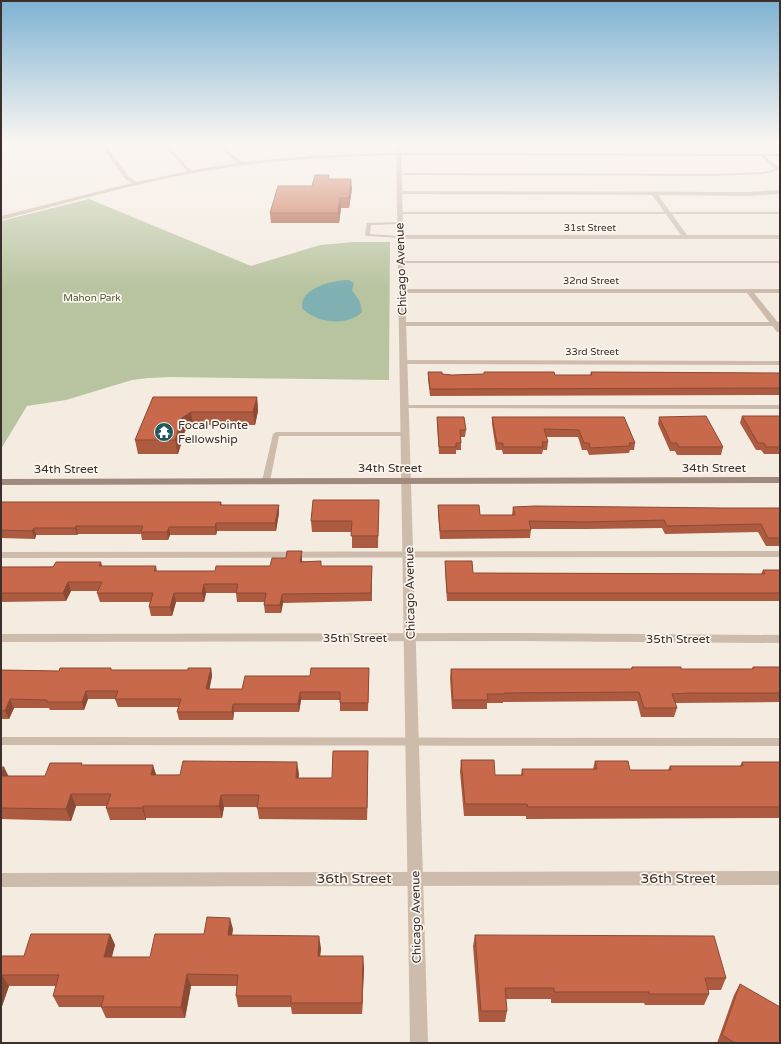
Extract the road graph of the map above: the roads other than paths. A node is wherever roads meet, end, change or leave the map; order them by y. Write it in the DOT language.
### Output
graph roads {
  1 [pos="102,192"];
  2 [pos="780,192"];
  3 [pos="399,193"];
  4 [pos="654,194"];
  5 [pos="780,213"];
  6 [pos="400,214"];
  7 [pos="668,214"];
  8 [pos="1,218"];
  9 [pos="400,223"];
  10 [pos="400,237"];
  11 [pos="685,237"];
  12 [pos="780,237"];
  13 [pos="401,262"];
  14 [pos="780,262"];
  15 [pos="402,291"];
  16 [pos="749,292"];
  17 [pos="780,292"];
  18 [pos="403,324"];
  19 [pos="777,324"];
  20 [pos="780,330"];
  21 [pos="404,362"];
  22 [pos="780,363"];
  23 [pos="405,407"];
  24 [pos="780,407"];
  25 [pos="406,434"];
  26 [pos="407,480"];
  27 [pos="780,480"];
  28 [pos="266,481"];
  29 [pos="1,482"];
  30 [pos="409,553"];
  31 [pos="780,554"];
  32 [pos="1,555"];
  33 [pos="1,638"];
  34 [pos="410,638"];
  35 [pos="780,640"];
  36 [pos="1,741"];
  37 [pos="413,742"];
  38 [pos="780,742"];
  39 [pos="415,878"];
  40 [pos="780,879"];
  41 [pos="1,880"];
  42 [pos="419,1043"];
  1 -- 8 [label="street"];
  2 -- 4 [label="street"];
  3 -- 4 [label="street"];
  3 -- 6 [label="street, Chicago Avenue"];
  4 -- 7 [label="street"];
  5 -- 7 [label="lane"];
  6 -- 7 [label="lane"];
  6 -- 9 [label="street, Chicago Avenue"];
  7 -- 11 [label="street"];
  9 -- 10 [label="street, Chicago Avenue"];
  9 -- 10 [label="lane"];
  10 -- 11 [label="street, 31st Street"];
  10 -- 13 [label="street, Chicago Avenue"];
  11 -- 12 [label="street, 31st Street"];
  13 -- 14 [label="lane"];
  13 -- 15 [label="street, Chicago Avenue"];
  15 -- 16 [label="street, 32nd Street"];
  15 -- 18 [label="street, Chicago Avenue"];
  16 -- 17 [label="street, 32nd Street"];
  16 -- 19 [label="street"];
  18 -- 19 [label="lane"];
  18 -- 21 [label="street, Chicago Avenue"];
  19 -- 20 [label="street"];
  21 -- 22 [label="street, 33rd Street"];
  21 -- 23 [label="street, Chicago Avenue"];
  23 -- 24 [label="lane"];
  23 -- 25 [label="street, Chicago Avenue"];
  25 -- 26 [label="street, Chicago Avenue"];
  25 -- 28 [label="lane"];
  26 -- 27 [label="main road, 34th Street"];
  26 -- 28 [label="main road, 34th Street"];
  26 -- 30 [label="street, Chicago Avenue"];
  28 -- 29 [label="main road, 34th Street"];
  30 -- 31 [label="lane"];
  30 -- 32 [label="lane"];
  30 -- 34 [label="street, Chicago Avenue"];
  33 -- 34 [label="street, 35th Street"];
  34 -- 35 [label="street, 35th Street"];
  34 -- 37 [label="street, Chicago Avenue"];
  36 -- 37 [label="lane"];
  37 -- 38 [label="lane"];
  37 -- 39 [label="street, Chicago Avenue"];
  39 -- 40 [label="street, 36th Street"];
  39 -- 41 [label="street, 36th Street"];
  39 -- 42 [label="street, Chicago Avenue"];
}
